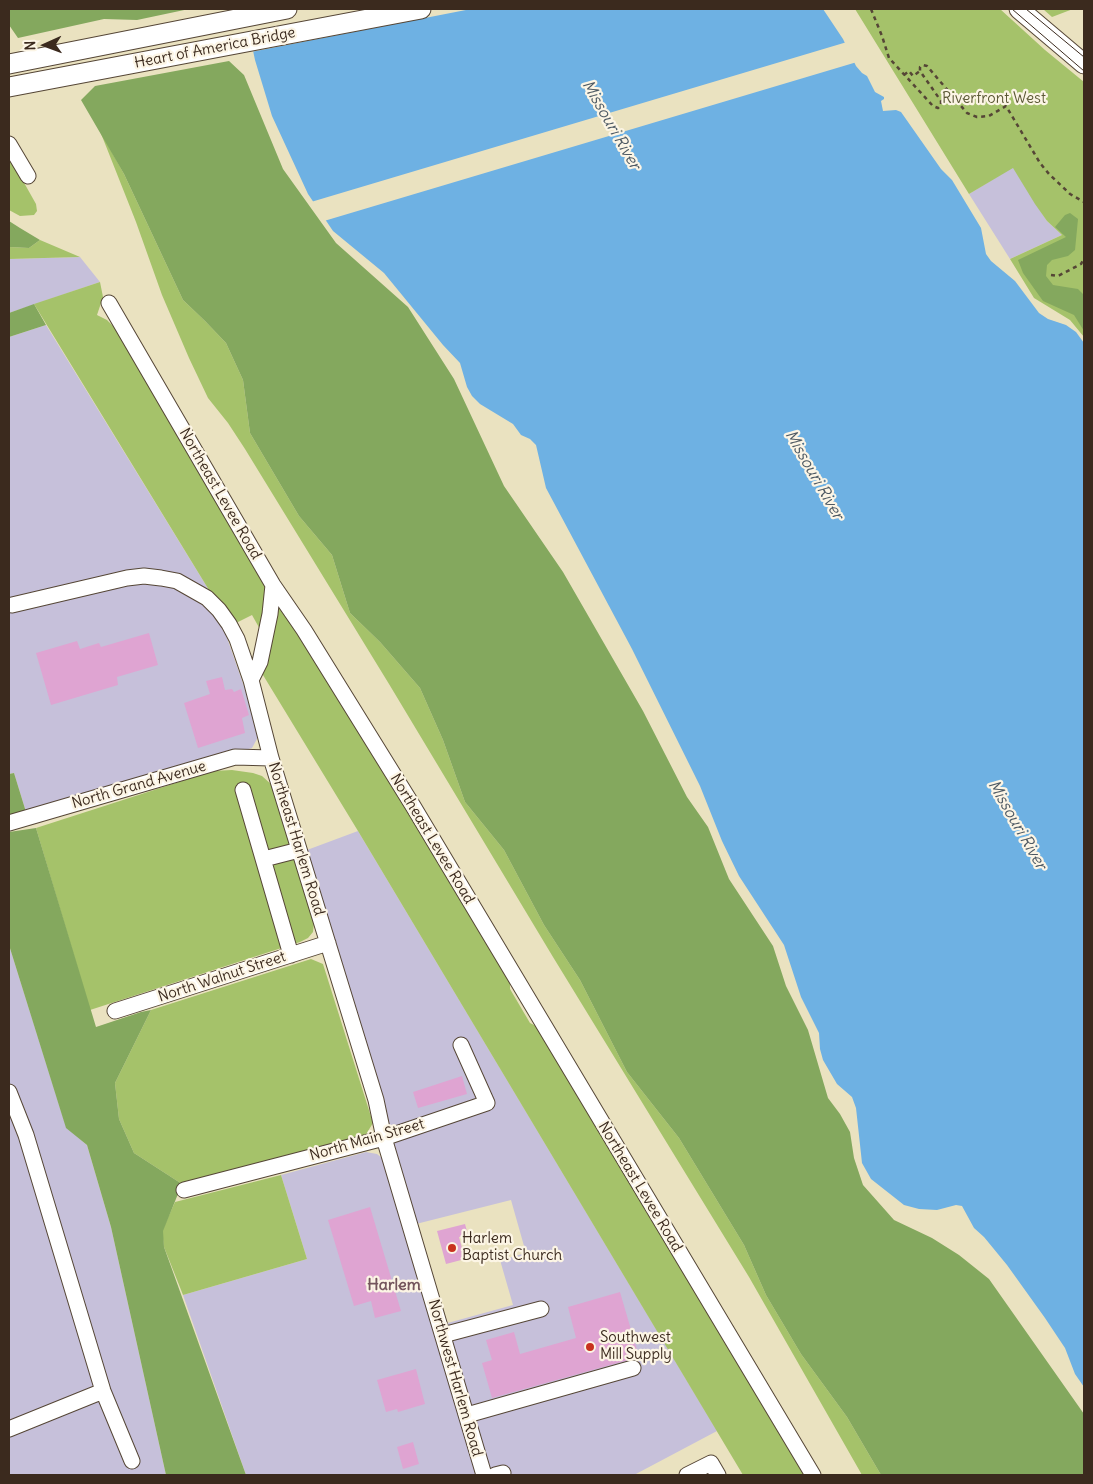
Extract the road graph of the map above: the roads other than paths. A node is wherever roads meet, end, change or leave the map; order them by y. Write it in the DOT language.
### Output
graph roads {
  1 [pos="287,9"];
  2 [pos="421,9"];
  3 [pos="1018,9"];
  4 [pos="9,64"];
  5 [pos="1084,64"];
  6 [pos="9,87"];
  7 [pos="9,144"];
  8 [pos="28,176"];
  9 [pos="109,304"];
  10 [pos="273,585"];
  11 [pos="12,606"];
  12 [pos="251,680"];
  13 [pos="271,758"];
  14 [pos="243,790"];
  15 [pos="9,822"];
  16 [pos="299,850"];
  17 [pos="264,859"];
  18 [pos="328,943"];
  19 [pos="291,955"];
  20 [pos="115,1011"];
  21 [pos="461,1045"];
  22 [pos="9,1092"];
  23 [pos="384,1138"];
  24 [pos="184,1190"];
  25 [pos="541,1309"];
  26 [pos="443,1334"];
  27 [pos="633,1368"];
  28 [pos="103,1390"];
  29 [pos="467,1415"];
  30 [pos="9,1429"];
  31 [pos="132,1461"];
  32 [pos="484,1475"];
  33 [pos="687,1475"];
  34 [pos="718,1475"];
  35 [pos="813,1475"];
  1 -- 4 [label="main road, Heart of America Bridge"];
  2 -- 6 [label="main road, Heart of America Bridge"];
  3 -- 5 [label="main road"];
  7 -- 8 [label="street"];
  9 -- 10 [label="street, Northeast Levee Road"];
  10 -- 12 [label="street"];
  10 -- 35 [label="street, Northeast Levee Road"];
  11 -- 12 [label="street, Northeast Harlem Road"];
  12 -- 13 [label="street, Northeast Harlem Road"];
  13 -- 15 [label="street, North Grand Avenue"];
  13 -- 16 [label="street, Northeast Harlem Road"];
  14 -- 17 [label="street"];
  16 -- 17 [label="street"];
  16 -- 18 [label="street, Northeast Harlem Road"];
  17 -- 19 [label="street"];
  18 -- 19 [label="street, North Walnut Street"];
  18 -- 23 [label="street, Northeast Harlem Road"];
  19 -- 20 [label="street, North Walnut Street"];
  21 -- 23 [label="street, North Main Street"];
  22 -- 28 [label="street"];
  23 -- 24 [label="street, North Main Street"];
  23 -- 26 [label="street, Northwest Harlem Road"];
  25 -- 26 [label="street"];
  26 -- 29 [label="street, Northwest Harlem Road"];
  27 -- 29 [label="street"];
  28 -- 30 [label="street"];
  28 -- 31 [label="street"];
  29 -- 32 [label="street, Northwest Harlem Road"];
  33 -- 34 [label="street"];
}
